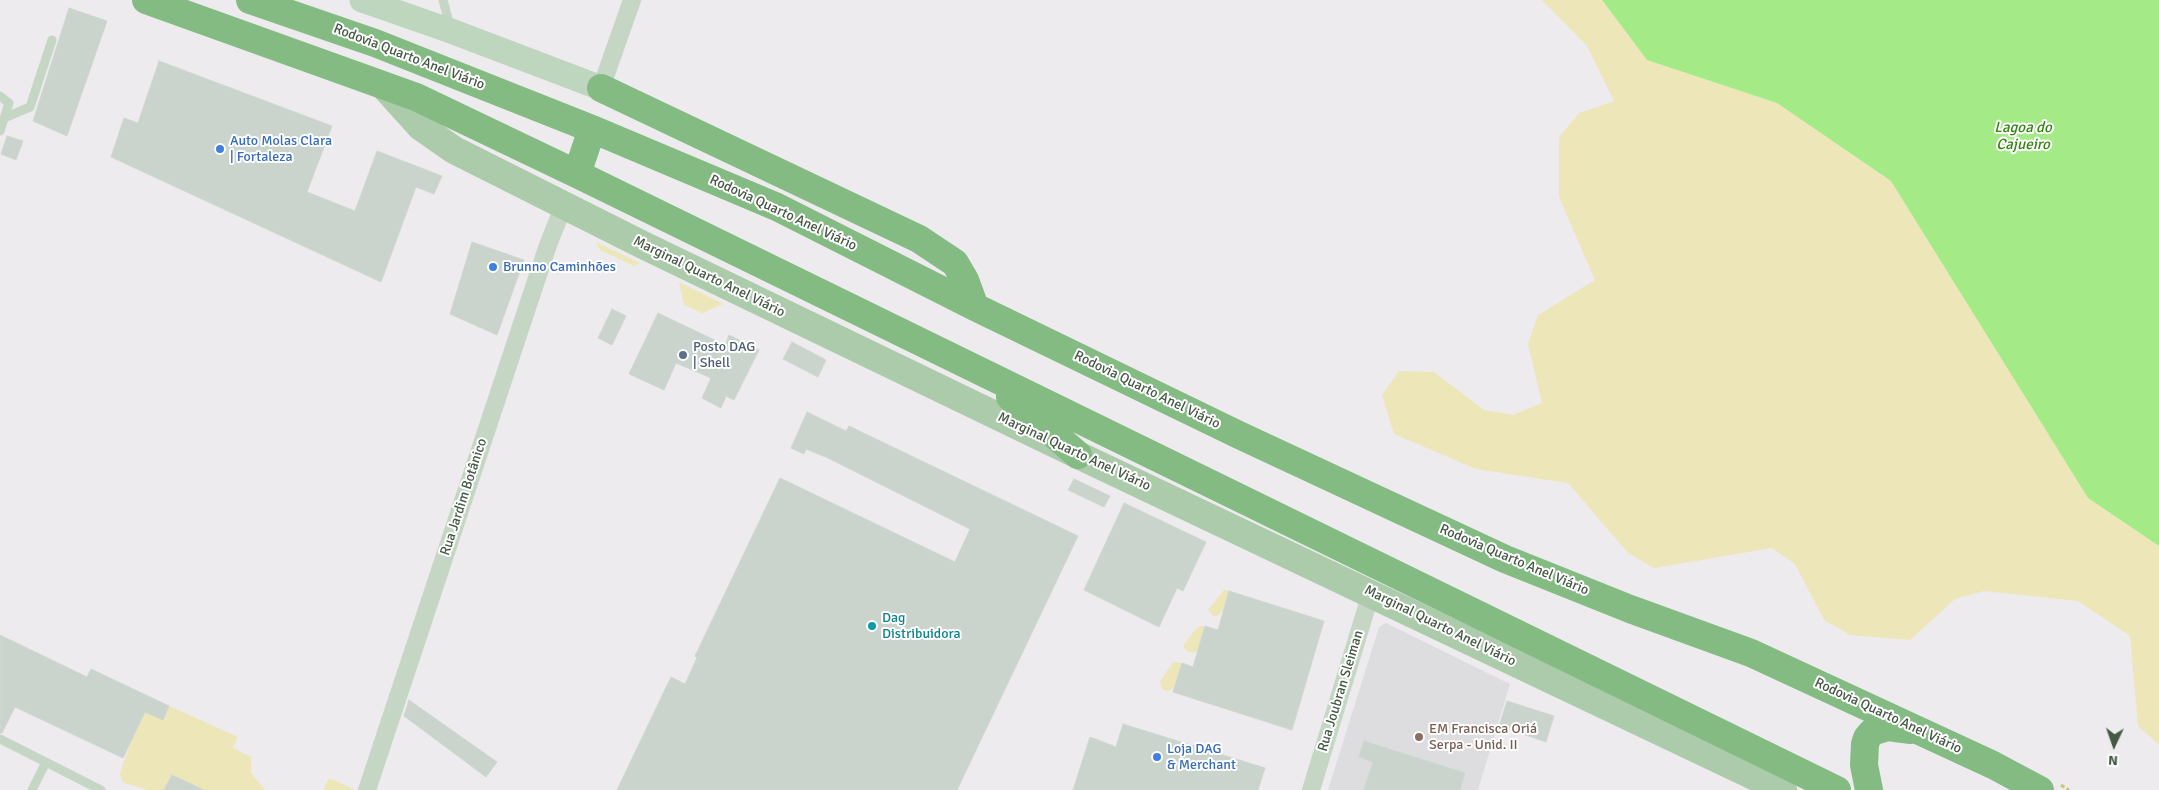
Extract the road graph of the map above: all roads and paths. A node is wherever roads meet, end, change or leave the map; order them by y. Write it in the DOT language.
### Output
graph roads {
  1 [pos="146,0"];
  2 [pos="250,0"];
  3 [pos="362,0"];
  4 [pos="443,0"];
  5 [pos="632,0"];
  6 [pos="451,31"];
  7 [pos="52,40"];
  8 [pos="384,86"];
  9 [pos="600,88"];
  10 [pos="0,96"];
  11 [pos="4,118"];
  12 [pos="592,129"];
  13 [pos="0,131"];
  14 [pos="577,174"];
  15 [pos="564,205"];
  16 [pos="975,307"];
  17 [pos="972,367"];
  18 [pos="1078,455"];
  19 [pos="1371,593"];
  20 [pos="1922,731"];
  21 [pos="0,739"];
  22 [pos="46,762"];
  23 [pos="32,790"];
  24 [pos="100,790"];
  25 [pos="367,790"];
  26 [pos="1311,790"];
  27 [pos="1783,790"];
  28 [pos="1837,790"];
  29 [pos="1869,790"];
  30 [pos="2040,790"];
  1 -- 8 [label="highway"];
  2 -- 12 [label="highway, Rodovia Quarto Anel Viário"];
  3 -- 6 [label="street"];
  4 -- 6 [label="lane"];
  5 -- 9 [label="street"];
  6 -- 9 [label="street"];
  7 -- 11 [label="lane"];
  8 -- 14 [label="highway"];
  8 -- 15 [label="main road, Marginal Quarto Anel Viário"];
  9 -- 16 [label="highway"];
  10 -- 11 [label="lane"];
  11 -- 13 [label="lane"];
  12 -- 14 [label="highway"];
  12 -- 16 [label="highway, Rodovia Quarto Anel Viário"];
  14 -- 17 [label="highway"];
  15 -- 18 [label="main road, Marginal Quarto Anel Viário"];
  15 -- 25 [label="street, Rua Jardim Botânico"];
  16 -- 20 [label="highway, Rodovia Quarto Anel Viário"];
  17 -- 18 [label="highway"];
  17 -- 28 [label="highway"];
  18 -- 19 [label="main road, Marginal Quarto Anel Viário"];
  19 -- 26 [label="street, Rua Joubran Sleiman"];
  19 -- 27 [label="main road, Marginal Quarto Anel Viário"];
  20 -- 29 [label="highway"];
  20 -- 30 [label="highway, Rodovia Quarto Anel Viário"];
  21 -- 22 [label="lane"];
  22 -- 23 [label="lane"];
  22 -- 24 [label="lane"];
}
